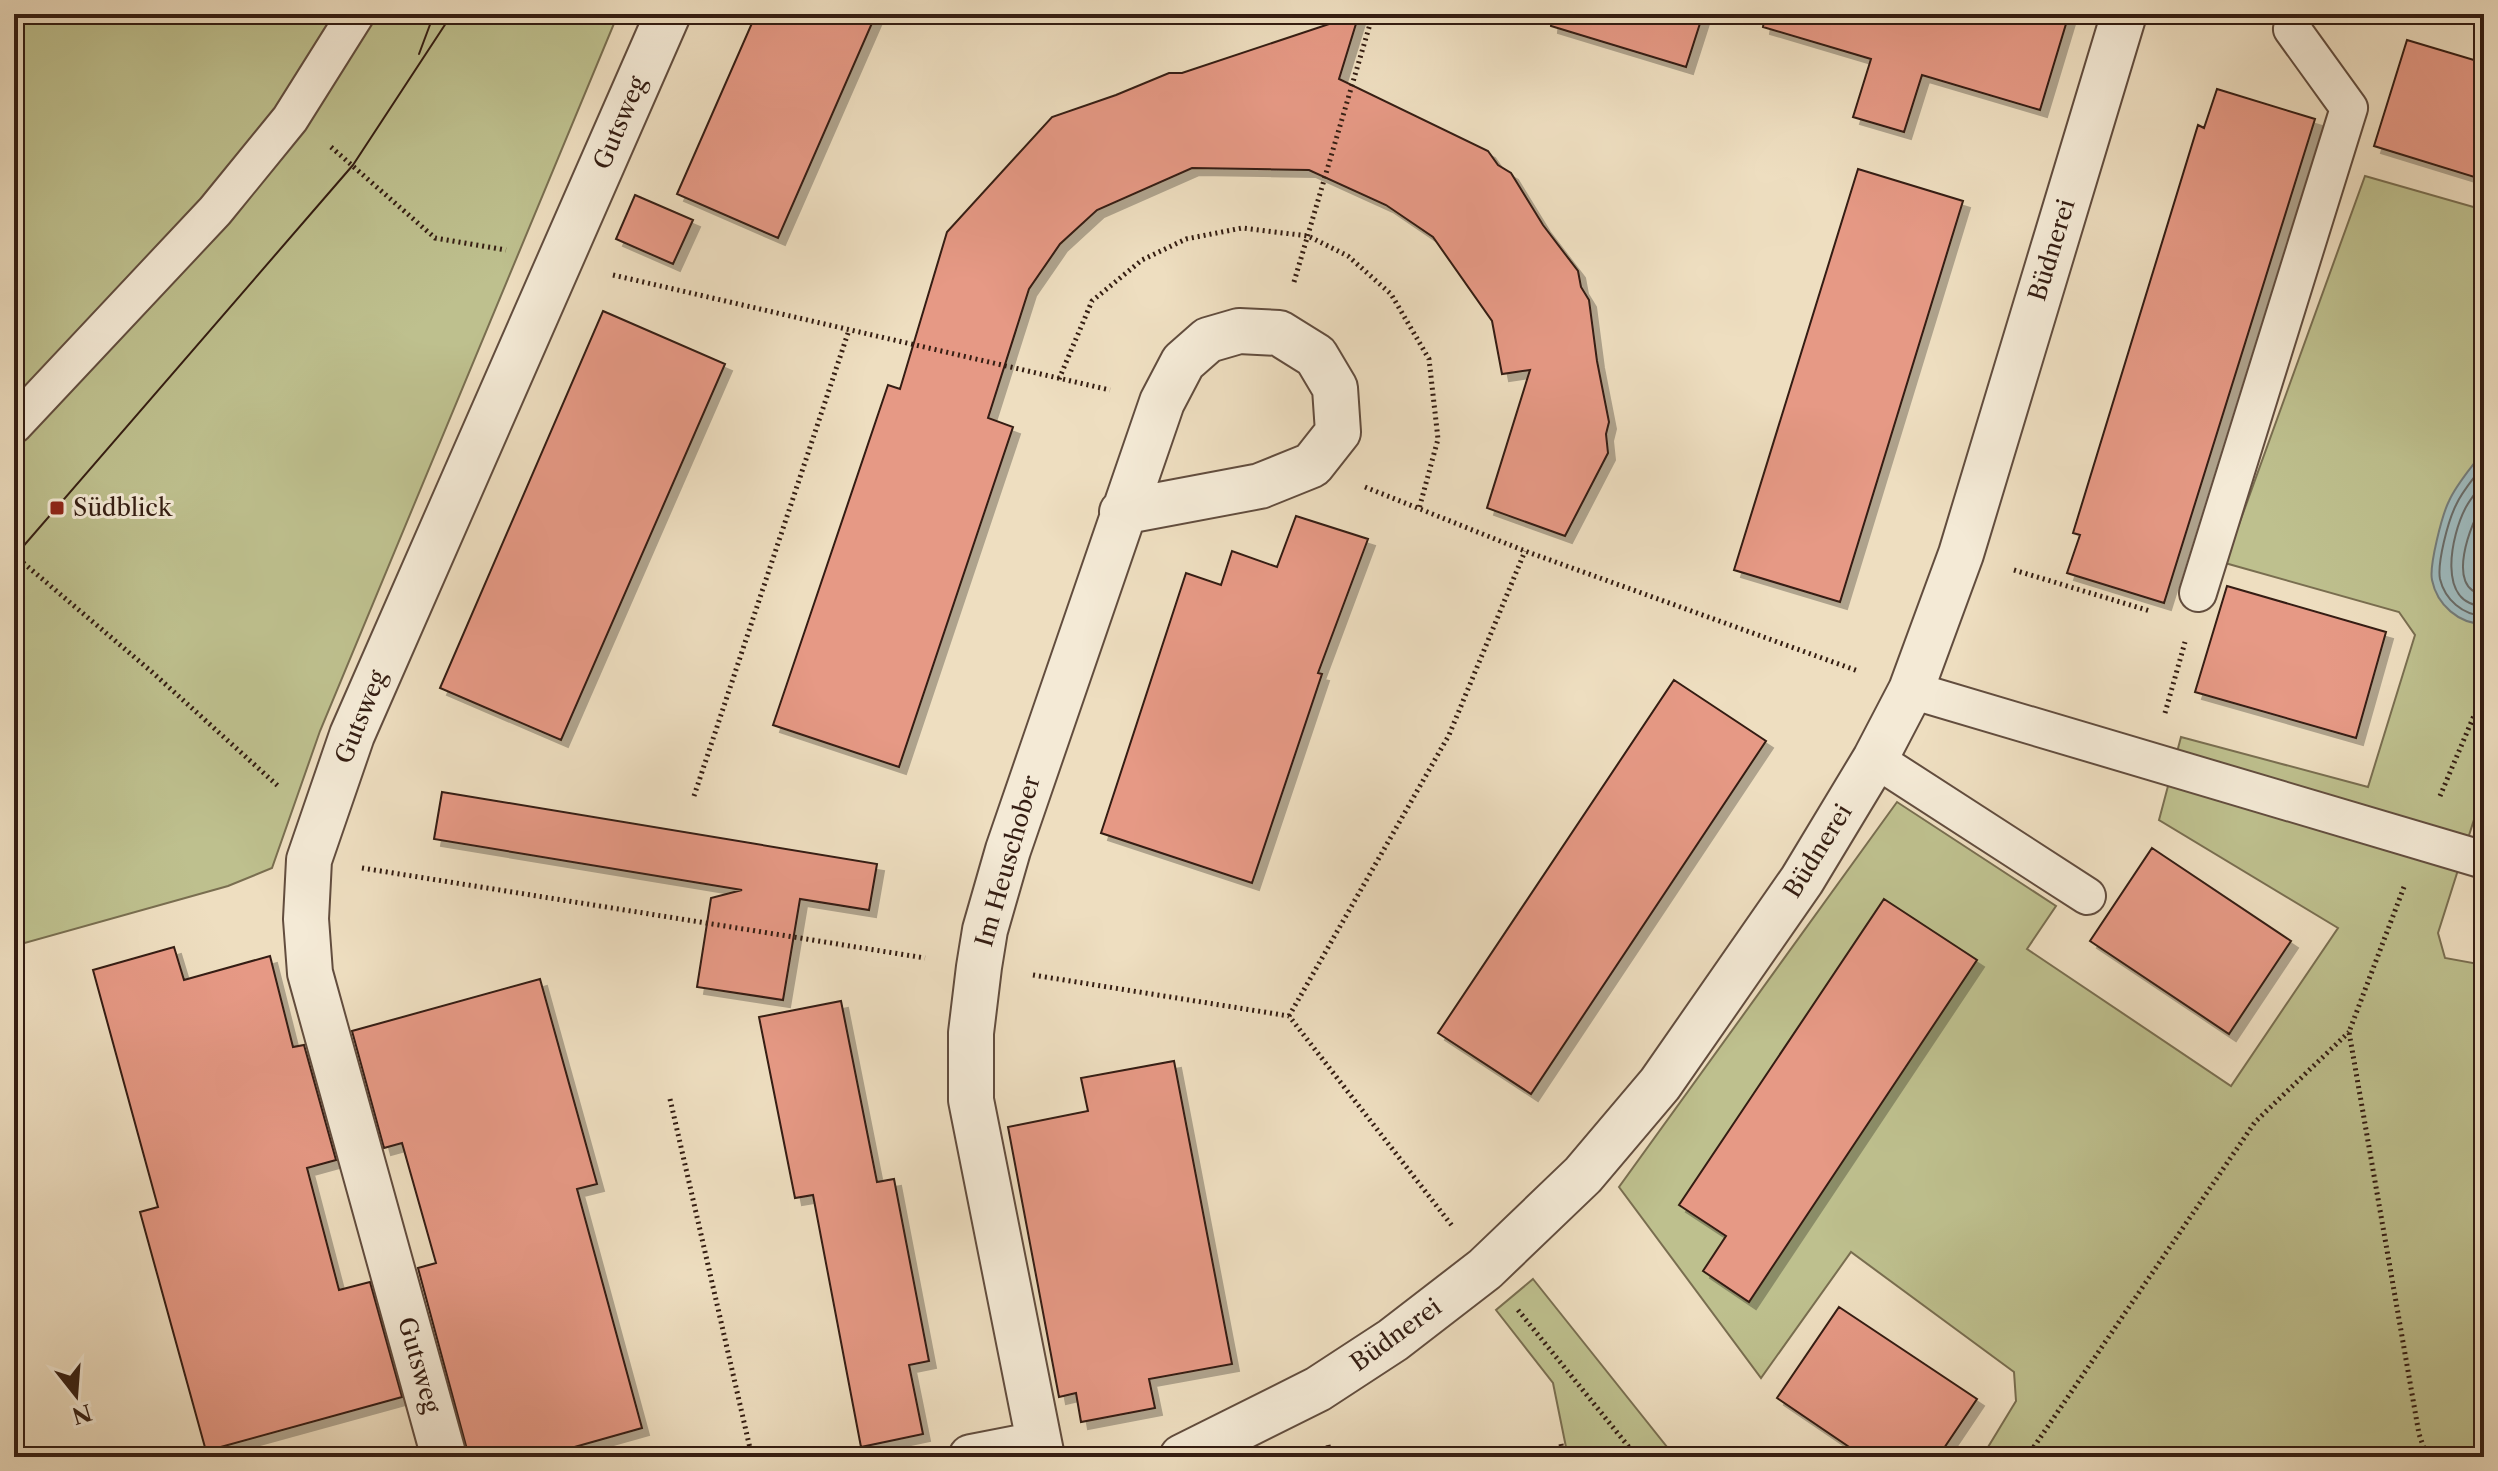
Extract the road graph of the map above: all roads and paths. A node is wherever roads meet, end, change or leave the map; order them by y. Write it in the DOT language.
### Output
graph roads {
  1 [pos="356,14"];
  2 [pos="668,14"];
  3 [pos="1373,14"];
  4 [pos="2124,14"];
  5 [pos="2296,14"];
  6 [pos="353,165"];
  7 [pos="560,262"];
  8 [pos="849,330"];
  9 [pos="1279,333"];
  10 [pos="1162,402"];
  11 [pos="14,425"];
  12 [pos="1312,465"];
  13 [pos="1122,512"];
  14 [pos="1525,551"];
  15 [pos="1961,554"];
  16 [pos="14,555"];
  17 [pos="2198,593"];
  18 [pos="2159,613"];
  19 [pos="2186,638"];
  20 [pos="1911,690"];
  21 [pos="2484,692"];
  22 [pos="1875,759"];
  23 [pos="2152,761"];
  24 [pos="694,796"];
  25 [pos="320,824"];
  26 [pos="2421,841"];
  27 [pos="2484,860"];
  28 [pos="2087,896"];
  29 [pos="1289,1016"];
  30 [pos="2349,1032"];
  31 [pos="670,1099"];
  32 [pos="1485,1269"];
  33 [pos="1561,1444"];
  34 [pos="1040,1451"];
  35 [pos="444,1457"];
  36 [pos="752,1457"];
  37 [pos="971,1457"];
  38 [pos="1182,1457"];
  39 [pos="1563,1457"];
  40 [pos="1637,1457"];
  41 [pos="2027,1457"];
  42 [pos="2427,1457"];
  1 -- 11 [label="lane"];
  2 -- 7 [label="street, Gutsweg"];
  3 -- 9 [label="path"];
  4 -- 15 [label="street, Büdnerei"];
  5 -- 17 [label="lane"];
  6 -- 7 [label="path"];
  7 -- 8 [label="path"];
  7 -- 25 [label="street, Gutsweg"];
  8 -- 10 [label="path"];
  8 -- 24 [label="path"];
  9 -- 10 [label="street, Im Heuschober"];
  9 -- 12 [label="street, Im Heuschober"];
  10 -- 13 [label="street, Im Heuschober"];
  12 -- 13 [label="street, Im Heuschober"];
  12 -- 14 [label="path"];
  13 -- 34 [label="street, Im Heuschober"];
  14 -- 20 [label="path"];
  14 -- 29 [label="path"];
  15 -- 18 [label="path"];
  15 -- 20 [label="street, Büdnerei"];
  16 -- 25 [label="path"];
  19 -- 23 [label="path"];
  20 -- 22 [label="street, Büdnerei"];
  20 -- 23 [label="lane"];
  21 -- 26 [label="path"];
  22 -- 28 [label="lane"];
  22 -- 32 [label="street, Büdnerei"];
  23 -- 26 [label="lane"];
  25 -- 35 [label="street, Gutsweg"];
  26 -- 27 [label="lane"];
  26 -- 30 [label="path"];
  30 -- 41 [label="path"];
  30 -- 42 [label="path"];
  31 -- 36 [label="path"];
  32 -- 38 [label="street, Büdnerei"];
  32 -- 40 [label="path"];
  33 -- 39 [label="path"];
  34 -- 37 [label="street"];
}
